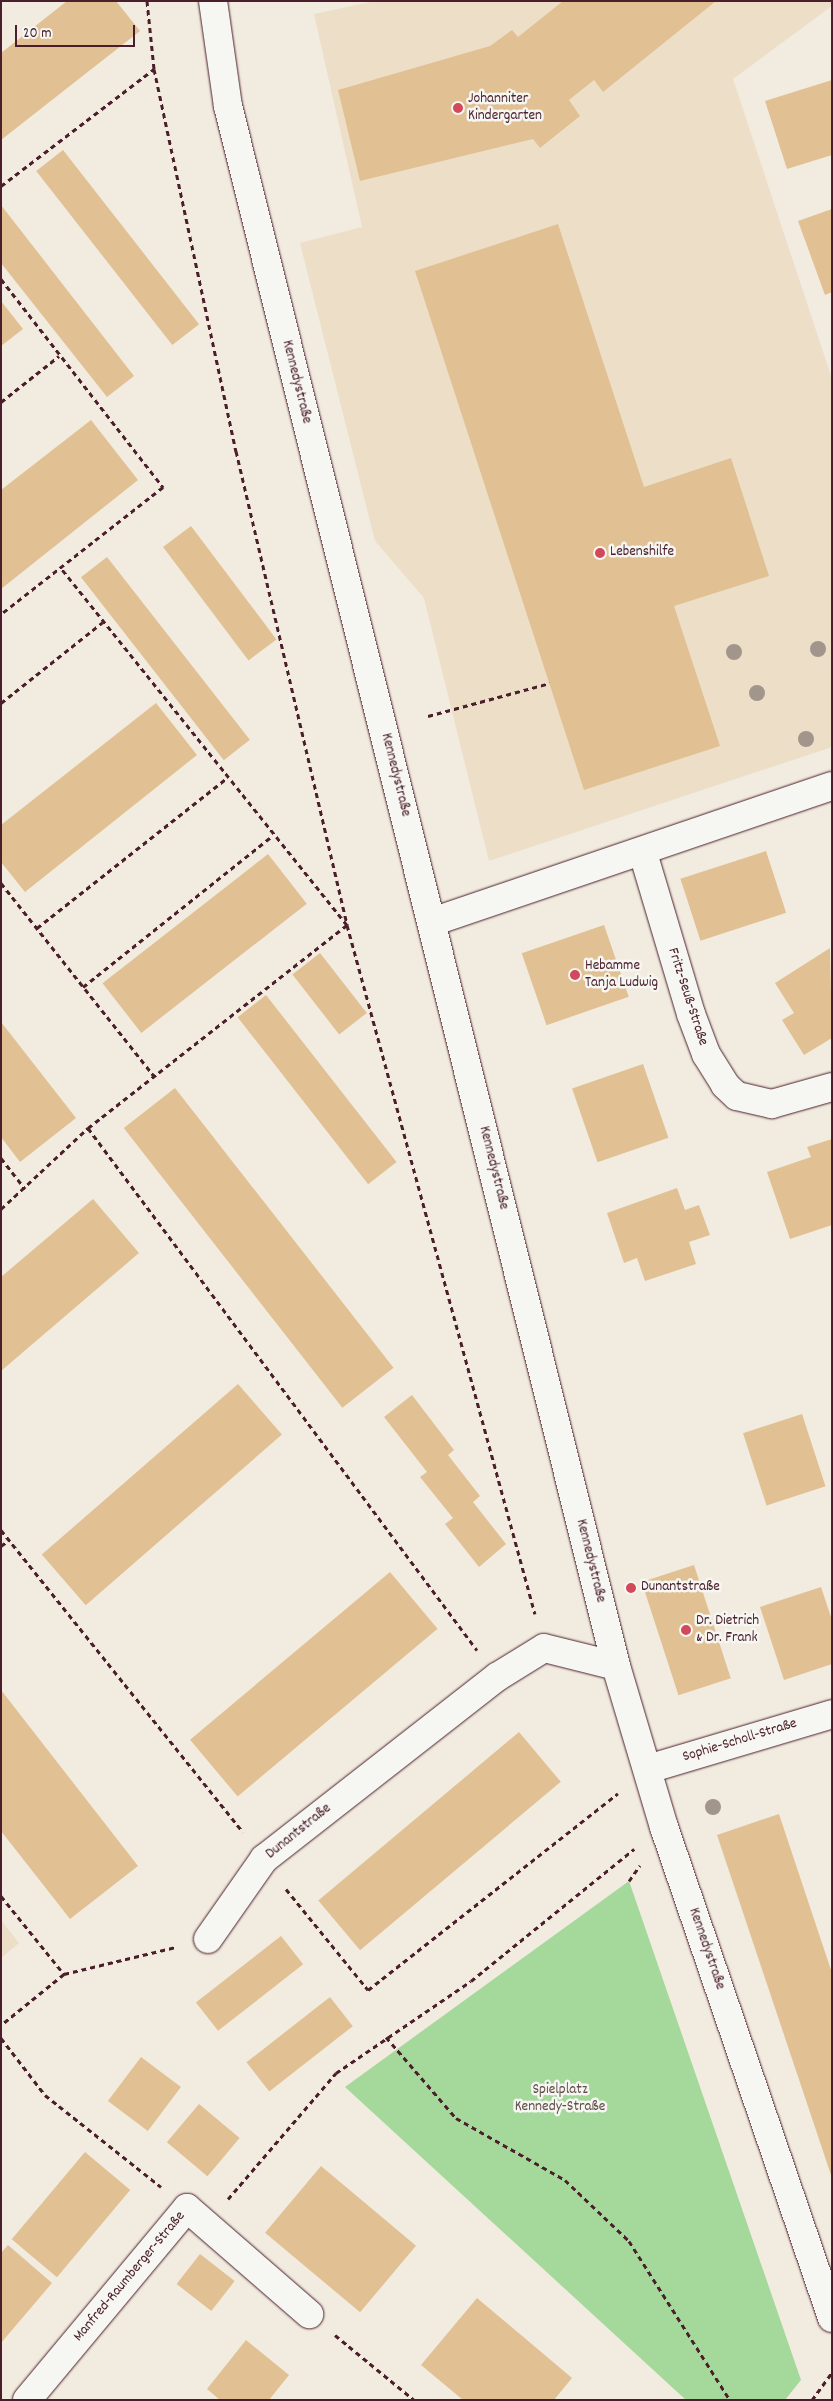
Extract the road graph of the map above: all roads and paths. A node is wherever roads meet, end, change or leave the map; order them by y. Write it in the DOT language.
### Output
graph roads {
  1 [pos="146,1"];
  2 [pos="213,1"];
  3 [pos="154,69"];
  4 [pos="1,186"];
  5 [pos="1,279"];
  6 [pos="59,356"];
  7 [pos="1,402"];
  8 [pos="61,568"];
  9 [pos="1,614"];
  10 [pos="104,622"];
  11 [pos="550,683"];
  12 [pos="1,703"];
  13 [pos="428,716"];
  14 [pos="227,778"];
  15 [pos="832,786"];
  16 [pos="272,836"];
  17 [pos="643,853"];
  18 [pos="1,884"];
  19 [pos="432,922"];
  20 [pos="346,925"];
  21 [pos="36,928"];
  22 [pos="83,987"];
  23 [pos="154,1076"];
  24 [pos="832,1087"];
  25 [pos="88,1128"];
  26 [pos="1,1158"];
  27 [pos="25,1189"];
  28 [pos="1,1209"];
  29 [pos="1,1530"];
  30 [pos="9,1540"];
  31 [pos="1,1546"];
  32 [pos="544,1648"];
  33 [pos="616,1666"];
  34 [pos="497,1677"];
  35 [pos="832,1714"];
  36 [pos="648,1769"];
  37 [pos="664,1827"];
  38 [pos="264,1859"];
  39 [pos="1,1896"];
  40 [pos="208,1939"];
  41 [pos="64,1974"];
  42 [pos="1,2025"];
  43 [pos="386,2037"];
  44 [pos="1,2038"];
  45 [pos="187,2208"];
  46 [pos="831,2310"];
  47 [pos="310,2314"];
  48 [pos="832,2372"];
  49 [pos="27,2400"];
  50 [pos="414,2400"];
  51 [pos="730,2400"];
  52 [pos="812,2400"];
  1 -- 3 [label="path"];
  2 -- 19 [label="street, Kennedystraße"];
  3 -- 4 [label="path"];
  3 -- 20 [label="path"];
  5 -- 6 [label="path"];
  6 -- 7 [label="path"];
  6 -- 8 [label="path"];
  8 -- 9 [label="path"];
  8 -- 10 [label="path"];
  10 -- 12 [label="path"];
  10 -- 14 [label="path"];
  11 -- 13 [label="path"];
  14 -- 16 [label="path"];
  14 -- 21 [label="path"];
  15 -- 17 [label="street"];
  16 -- 20 [label="path"];
  16 -- 22 [label="path"];
  17 -- 19 [label="street"];
  17 -- 24 [label="street, Fritz-Seuß-Straße"];
  18 -- 21 [label="path"];
  19 -- 33 [label="street, Kennedystraße"];
  20 -- 23 [label="path"];
  20 -- 32 [label="path"];
  21 -- 22 [label="path"];
  22 -- 23 [label="path"];
  23 -- 25 [label="path"];
  25 -- 27 [label="path"];
  25 -- 34 [label="path"];
  26 -- 27 [label="path"];
  27 -- 28 [label="path"];
  29 -- 30 [label="path"];
  30 -- 31 [label="path"];
  30 -- 38 [label="path"];
  32 -- 33 [label="street"];
  32 -- 34 [label="street, Dunantstraße"];
  33 -- 36 [label="street, Kennedystraße"];
  34 -- 38 [label="street, Dunantstraße"];
  35 -- 36 [label="street, Sophie-Scholl-Straße"];
  36 -- 37 [label="street, Kennedystraße"];
  36 -- 38 [label="path"];
  37 -- 43 [label="path"];
  37 -- 46 [label="street, Kennedystraße"];
  38 -- 40 [label="street, Dunantstraße"];
  39 -- 41 [label="path"];
  40 -- 41 [label="path"];
  41 -- 42 [label="path"];
  43 -- 45 [label="path"];
  43 -- 51 [label="path"];
  44 -- 45 [label="path"];
  45 -- 47 [label="street, Manfred-Raumberger-Straße"];
  45 -- 49 [label="street, Manfred-Raumberger-Straße"];
  47 -- 50 [label="path"];
  48 -- 52 [label="path"];
}
